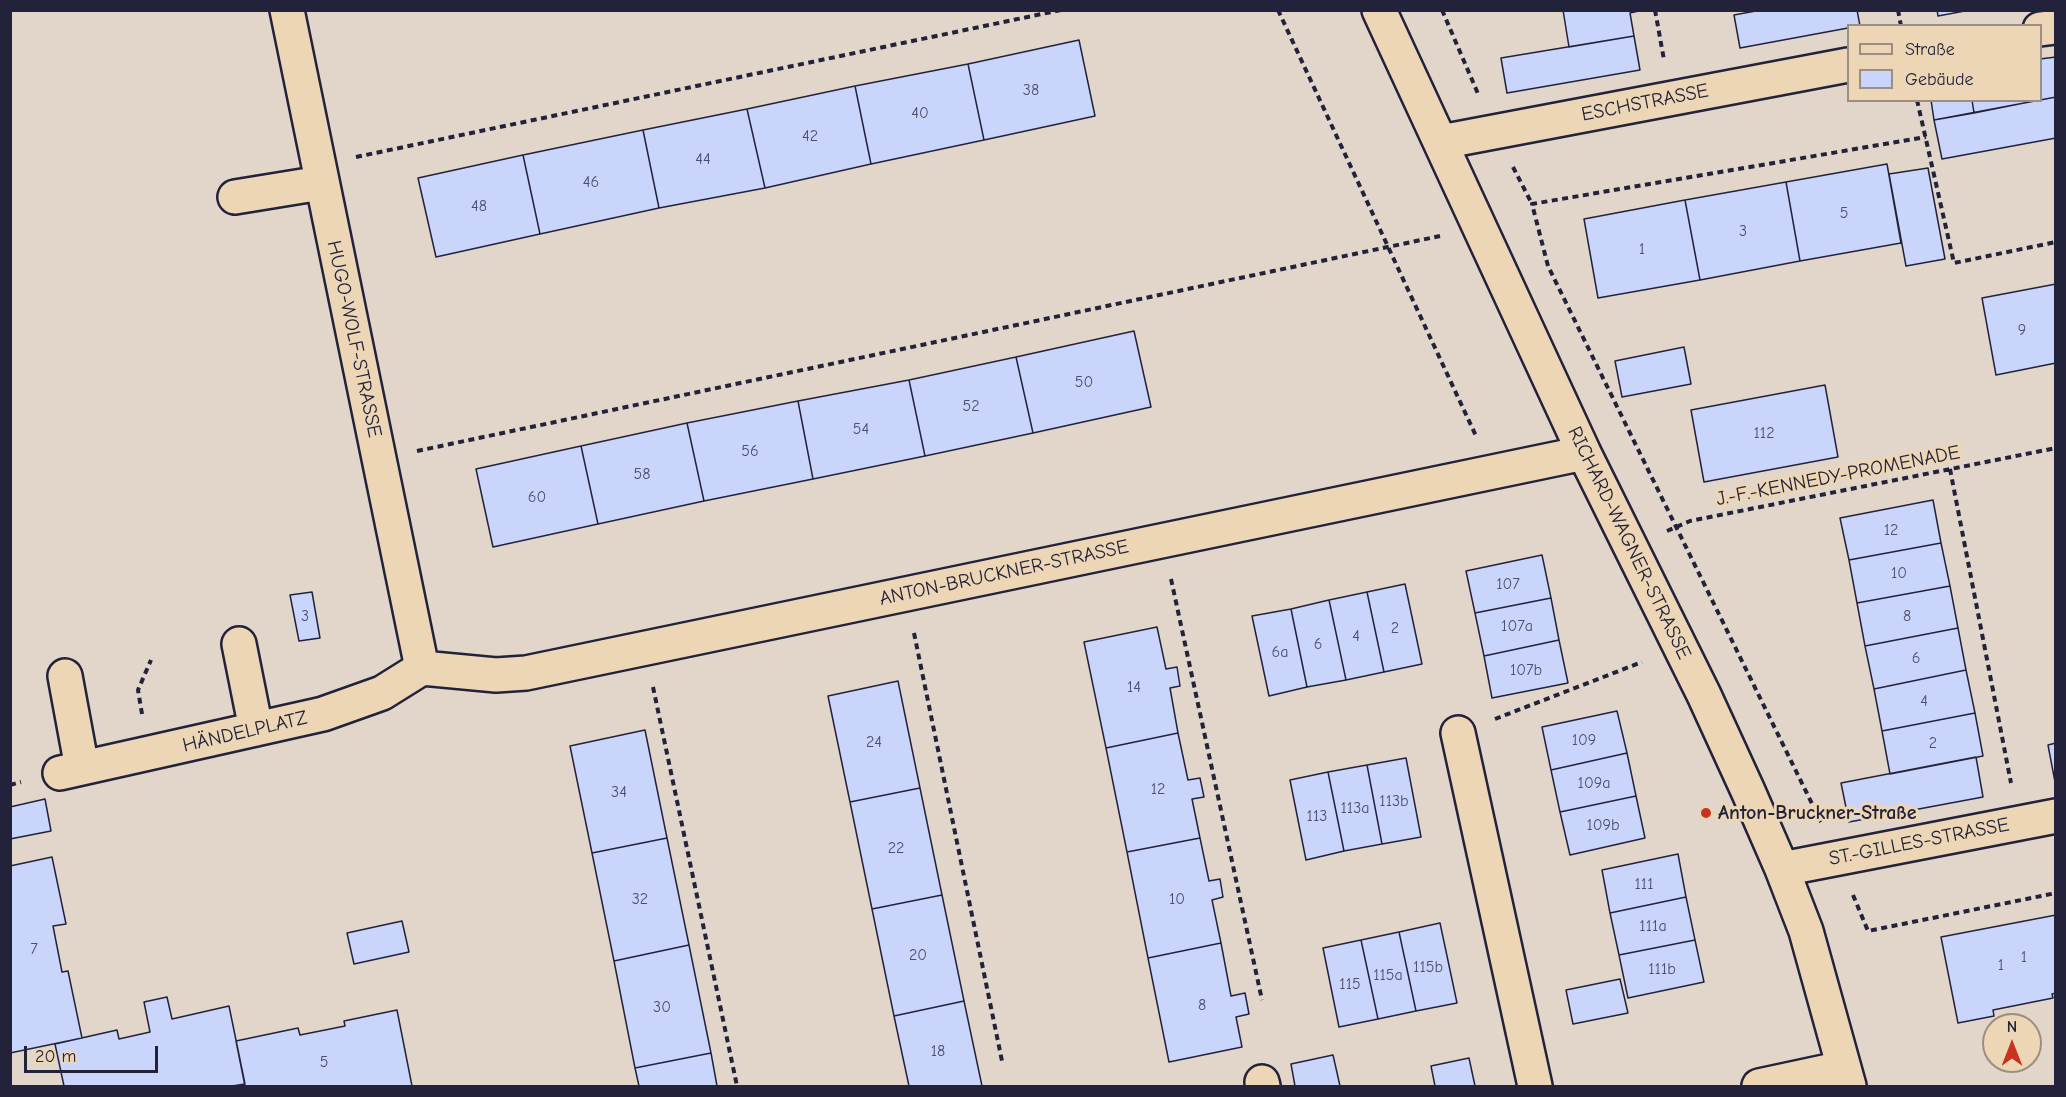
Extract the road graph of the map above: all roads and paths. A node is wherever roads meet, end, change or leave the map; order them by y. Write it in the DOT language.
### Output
graph roads {
  1 [pos="287,10"];
  2 [pos="1061,10"];
  3 [pos="1278,10"];
  4 [pos="1379,10"];
  5 [pos="1655,10"];
  6 [pos="1847,65"];
  7 [pos="1671,99"];
  8 [pos="1917,102"];
  9 [pos="1926,137"];
  10 [pos="1441,142"];
  11 [pos="319,174"];
  12 [pos="235,197"];
  13 [pos="1480,228"];
  14 [pos="2055,242"];
  15 [pos="1389,247"];
  16 [pos="2055,448"];
  17 [pos="1584,453"];
  18 [pos="378,459"];
  19 [pos="1950,469"];
  20 [pos="1492,472"];
  21 [pos="1677,527"];
  22 [pos="1163,540"];
  23 [pos="1631,547"];
  24 [pos="907,594"];
  25 [pos="239,644"];
  26 [pos="1681,646"];
  27 [pos="645,648"];
  28 [pos="151,660"];
  29 [pos="422,668"];
  30 [pos="65,676"];
  31 [pos="142,713"];
  32 [pos="256,729"];
  33 [pos="1458,733"];
  34 [pos="2055,816"];
  35 [pos="2019,823"];
  36 [pos="1838,857"];
  37 [pos="1782,868"];
  38 [pos="2055,893"];
  39 [pos="1262,1000"];
  40 [pos="1002,1061"];
  41 [pos="1846,1077"];
  42 [pos="738,1086"];
  43 [pos="1535,1086"];
  44 [pos="1759,1086"];
  1 -- 11 [label="street, HUGO-WOLF-STRASSE"];
  2 -- 11 [label="path"];
  3 -- 15 [label="path"];
  4 -- 10 [label="street, RICHARD-WAGNER-STRASSE"];
  5 -- 7 [label="path"];
  6 -- 7 [label="street, ESCHSTRASSE"];
  7 -- 10 [label="street, ESCHSTRASSE"];
  8 -- 9 [label="path"];
  9 -- 14 [label="path"];
  9 -- 21 [label="path"];
  10 -- 13 [label="street, RICHARD-WAGNER-STRASSE"];
  11 -- 12 [label="street"];
  11 -- 18 [label="street, HUGO-WOLF-STRASSE"];
  13 -- 15 [label="path"];
  13 -- 17 [label="street, RICHARD-WAGNER-STRASSE"];
  15 -- 18 [label="path"];
  15 -- 20 [label="path"];
  16 -- 19 [label="path, J.-F.-KENNEDY-PROMENADE"];
  17 -- 20 [label="street, ANTON-BRUCKNER-STRASSE"];
  17 -- 23 [label="street, RICHARD-WAGNER-STRASSE"];
  18 -- 29 [label="street, HUGO-WOLF-STRASSE"];
  19 -- 21 [label="path, J.-F.-KENNEDY-PROMENADE"];
  19 -- 35 [label="path"];
  20 -- 22 [label="street, ANTON-BRUCKNER-STRASSE"];
  21 -- 23 [label="path, J.-F.-KENNEDY-PROMENADE"];
  21 -- 36 [label="path"];
  22 -- 24 [label="street, ANTON-BRUCKNER-STRASSE"];
  22 -- 39 [label="path"];
  23 -- 26 [label="street, RICHARD-WAGNER-STRASSE"];
  24 -- 27 [label="street, ANTON-BRUCKNER-STRASSE"];
  24 -- 40 [label="path"];
  25 -- 32 [label="street"];
  26 -- 33 [label="path"];
  26 -- 37 [label="street, RICHARD-WAGNER-STRASSE"];
  27 -- 29 [label="street, ANTON-BRUCKNER-STRASSE"];
  27 -- 42 [label="path"];
  28 -- 31 [label="path"];
  29 -- 32 [label="street, HÄNDELPLATZ"];
  30 -- 32 [label="street, HÄNDELPLATZ"];
  33 -- 43 [label="street"];
  34 -- 35 [label="street, ST.-GILLES-STRASSE"];
  35 -- 36 [label="street, ST.-GILLES-STRASSE"];
  36 -- 37 [label="street, ST.-GILLES-STRASSE"];
  36 -- 38 [label="path"];
  37 -- 41 [label="street, RICHARD-WAGNER-STRASSE"];
  41 -- 44 [label="street"];
}
